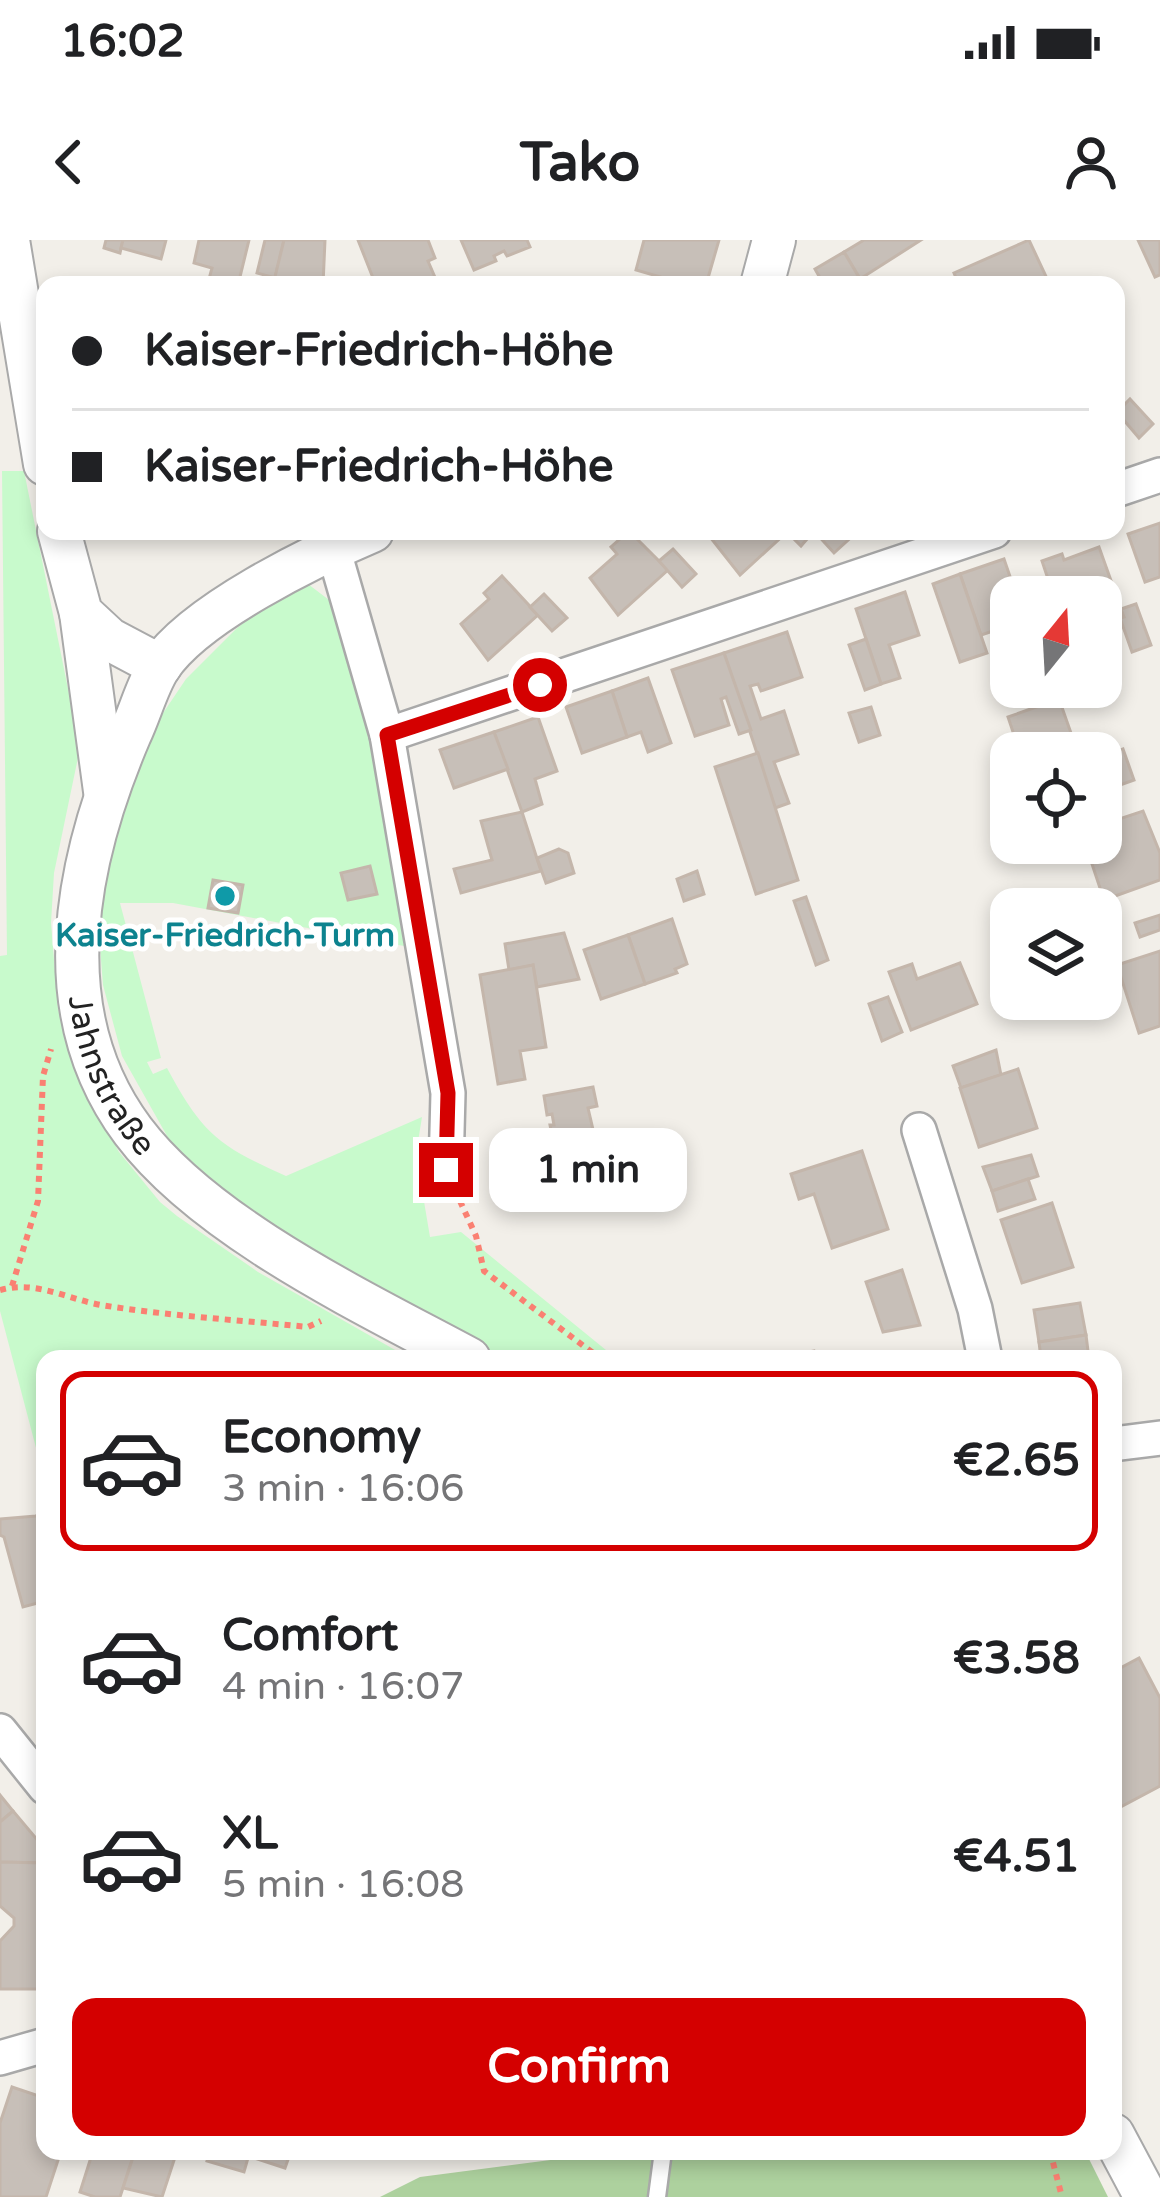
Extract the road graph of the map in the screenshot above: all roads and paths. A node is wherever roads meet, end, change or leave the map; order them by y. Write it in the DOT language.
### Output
graph roads {
  1 [pos="8,240"];
  2 [pos="774,240"];
  3 [pos="764,276"];
  4 [pos="36,410"];
  5 [pos="1160,475"];
  6 [pos="1125,487"];
  7 [pos="61,540"];
  8 [pos="351,540"];
  9 [pos="353,540"];
  10 [pos="967,540"];
  11 [pos="81,613"];
  12 [pos="160,666"];
  13 [pos="387,735"];
  14 [pos="105,792"];
  15 [pos="56,1034"];
  16 [pos="919,1130"];
  17 [pos="446,1170"];
  18 [pos="12,1286"];
  19 [pos="0,1290"];
  20 [pos="364,1301"];
  21 [pos="453,1350"];
  22 [pos="590,1350"];
  23 [pos="983,1350"];
  24 [pos="1160,1438"];
  25 [pos="1122,1443"];
  26 [pos="0,1731"];
  27 [pos="36,1776"];
  28 [pos="36,2048"];
  29 [pos="0,2058"];
  30 [pos="1122,2152"];
  31 [pos="662,2160"];
  32 [pos="1052,2160"];
  33 [pos="657,2197"];
  34 [pos="1062,2197"];
  35 [pos="1146,2197"];
  1 -- 4 [label="street"];
  2 -- 3 [label="street"];
  5 -- 6 [label="street"];
  7 -- 11 [label="street"];
  8 -- 12 [label="street, Jahnstraße"];
  9 -- 13 [label="street"];
  10 -- 13 [label="street"];
  11 -- 12 [label="street"];
  11 -- 14 [label="street"];
  12 -- 14 [label="street, Jahnstraße"];
  13 -- 17 [label="street"];
  14 -- 20 [label="street, Jahnstraße"];
  15 -- 18 [label="path"];
  16 -- 23 [label="street"];
  17 -- 22 [label="path"];
  18 -- 19 [label="path"];
  18 -- 20 [label="path"];
  20 -- 21 [label="street, Jahnstraße"];
  24 -- 25 [label="street"];
  26 -- 27 [label="street"];
  28 -- 29 [label="street"];
  30 -- 35 [label="street"];
  31 -- 33 [label="lane"];
  32 -- 34 [label="path"];
}
